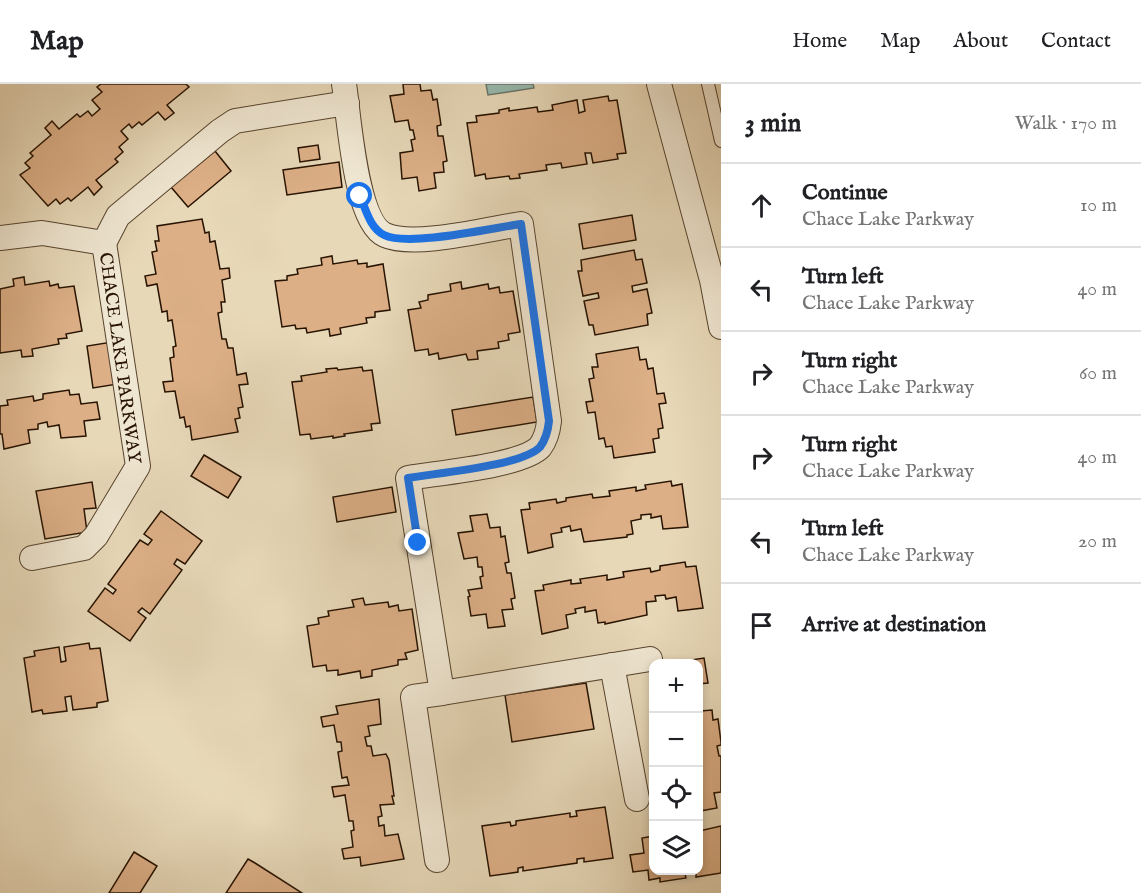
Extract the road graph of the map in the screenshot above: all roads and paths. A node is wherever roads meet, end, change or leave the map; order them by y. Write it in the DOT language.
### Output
graph roads {
  1 [pos="659,84"];
  2 [pos="708,84"];
  3 [pos="345,93"];
  4 [pos="721,141"];
  5 [pos="0,238"];
  6 [pos="104,243"];
  7 [pos="721,327"];
  8 [pos="32,558"];
  9 [pos="649,659"];
  10 [pos="612,665"];
  11 [pos="442,693"];
  12 [pos="637,799"];
  13 [pos="437,860"];
  1 -- 7 [label="street"];
  2 -- 4 [label="lane"];
  3 -- 6 [label="street, CHACE LAKE PARKWAY"];
  3 -- 11 [label="street, CHACE LAKE PARKWAY"];
  5 -- 6 [label="street, CHACE LAKE PARKWAY"];
  6 -- 8 [label="street, CHACE LAKE PARKWAY"];
  9 -- 10 [label="street"];
  10 -- 11 [label="street"];
  10 -- 12 [label="street"];
  11 -- 13 [label="street"];
}
